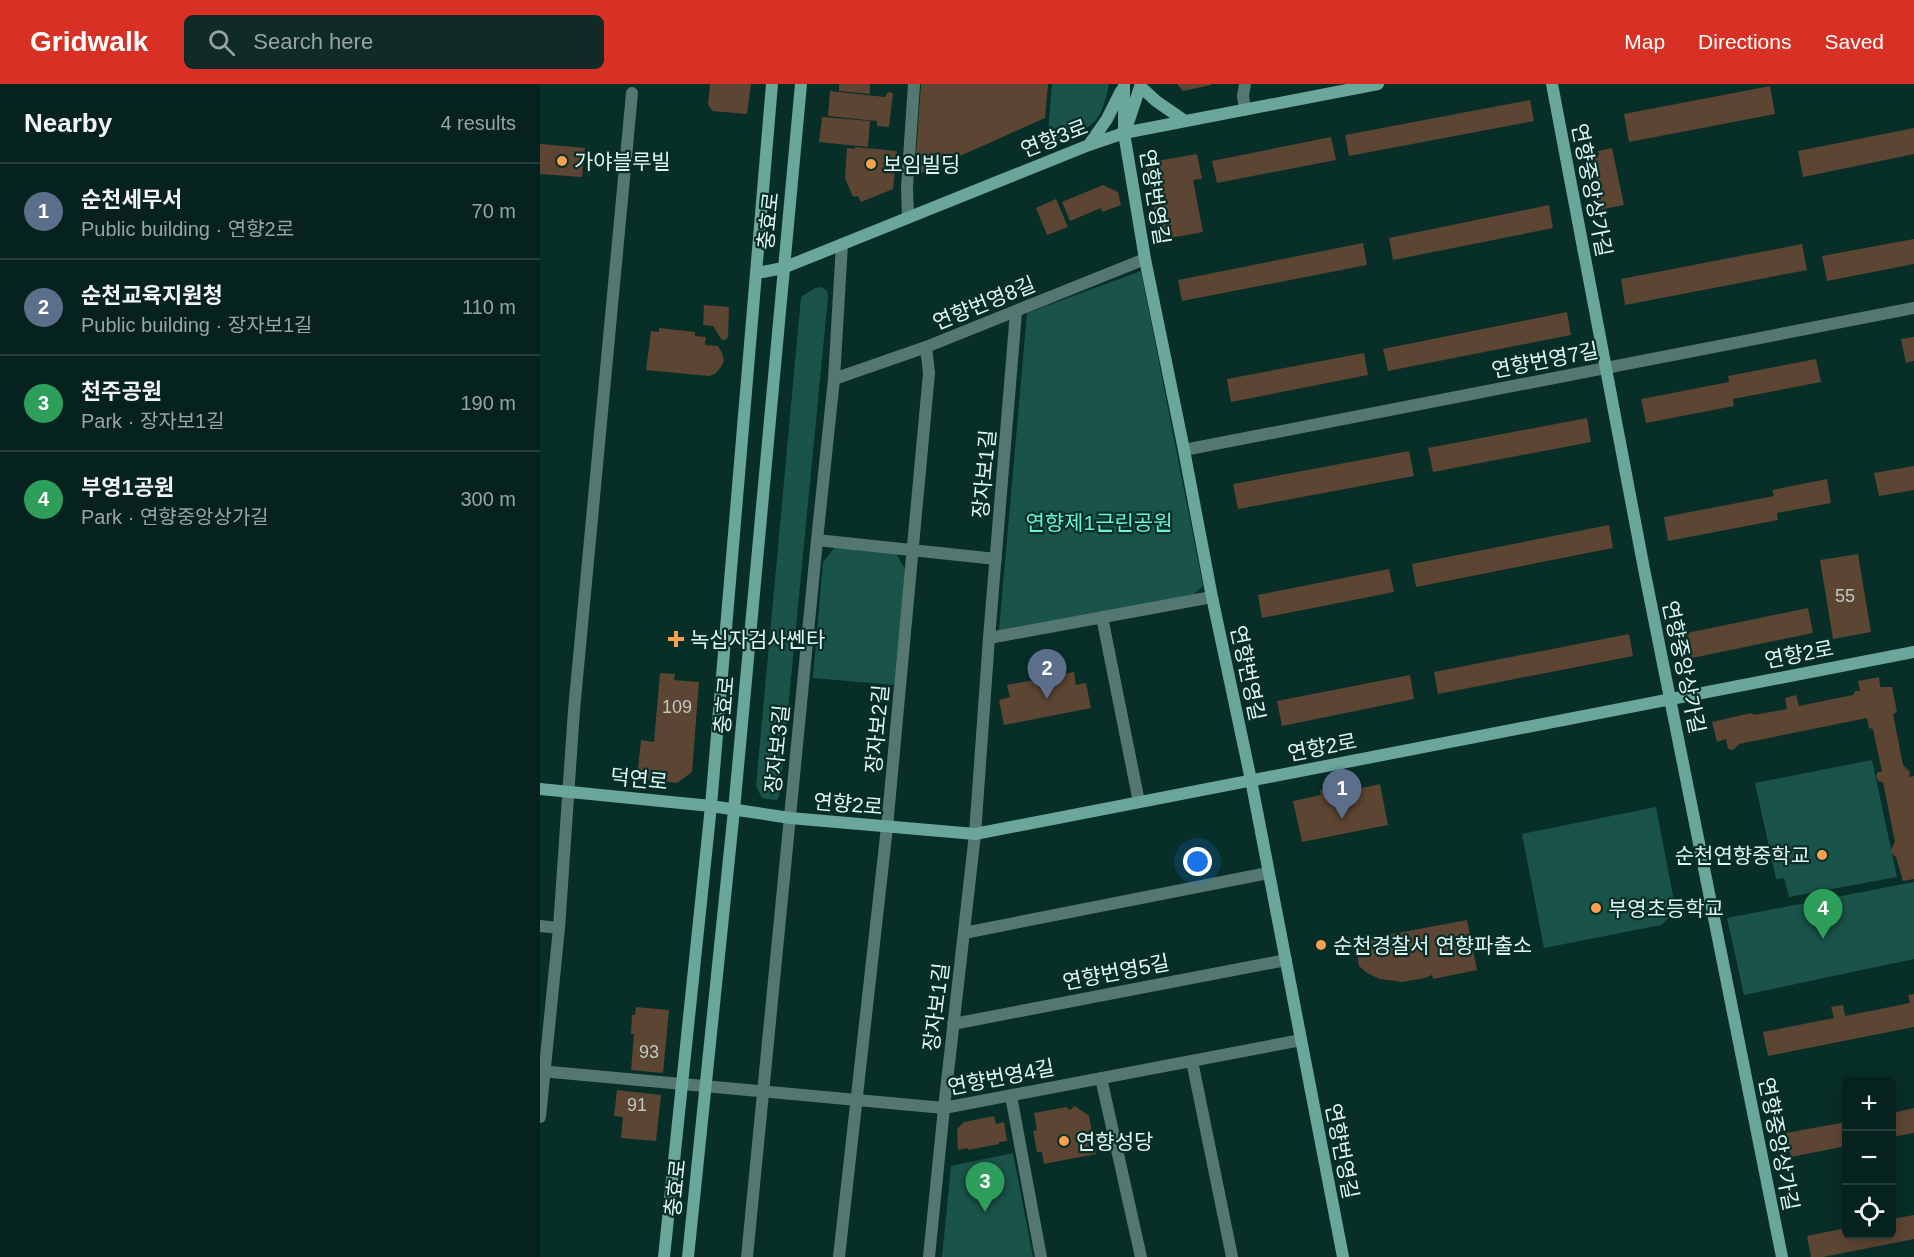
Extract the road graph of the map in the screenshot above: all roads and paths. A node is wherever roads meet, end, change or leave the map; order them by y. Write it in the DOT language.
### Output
graph roads {
  1 [pos="772,84"];
  2 [pos="801,84"];
  3 [pos="914,84"];
  4 [pos="1245,84"];
  5 [pos="1378,84"];
  6 [pos="1552,84"];
  7 [pos="1141,85"];
  8 [pos="1124,86"];
  9 [pos="632,93"];
  10 [pos="1245,110"];
  11 [pos="1185,121"];
  12 [pos="1124,133"];
  13 [pos="1089,145"];
  14 [pos="908,217"];
  15 [pos="842,244"];
  16 [pos="1145,259"];
  17 [pos="783,268"];
  18 [pos="757,273"];
  19 [pos="1914,308"];
  20 [pos="1016,312"];
  21 [pos="926,347"];
  22 [pos="1606,368"];
  23 [pos="834,379"];
  24 [pos="1184,450"];
  25 [pos="817,540"];
  26 [pos="913,551"];
  27 [pos="996,559"];
  28 [pos="1212,597"];
  29 [pos="1102,617"];
  30 [pos="989,639"];
  31 [pos="1914,652"];
  32 [pos="1671,700"];
  33 [pos="1251,780"];
  34 [pos="540,789"];
  35 [pos="569,792"];
  36 [pos="1139,802"];
  37 [pos="711,806"];
  38 [pos="734,810"];
  39 [pos="790,818"];
  40 [pos="887,827"];
  41 [pos="975,834"];
  42 [pos="1268,873"];
  43 [pos="540,926"];
  44 [pos="559,928"];
  45 [pos="964,933"];
  46 [pos="1286,960"];
  47 [pos="953,1024"];
  48 [pos="1301,1040"];
  49 [pos="1192,1061"];
  50 [pos="543,1072"];
  51 [pos="1101,1078"];
  52 [pos="682,1084"];
  53 [pos="705,1086"];
  54 [pos="764,1091"];
  55 [pos="1011,1096"];
  56 [pos="855,1100"];
  57 [pos="944,1108"];
  58 [pos="540,1117"];
  59 [pos="664,1257"];
  60 [pos="688,1257"];
  61 [pos="747,1257"];
  62 [pos="839,1257"];
  63 [pos="929,1257"];
  64 [pos="1041,1257"];
  65 [pos="1140,1257"];
  66 [pos="1232,1257"];
  67 [pos="1343,1257"];
  68 [pos="1782,1257"];
  1 -- 18 [label="street, 충효로"];
  2 -- 17 [label="street, 충효로"];
  3 -- 14 [label="street"];
  4 -- 10 [label="street"];
  5 -- 10 [label="street, 연향3로"];
  6 -- 22 [label="street, 연향중앙상가길"];
  7 -- 11 [label="street"];
  7 -- 12 [label="street, 연향번영길"];
  8 -- 12 [label="street, 연향번영길"];
  8 -- 13 [label="street"];
  9 -- 35 [label="street"];
  10 -- 11 [label="street, 연향3로"];
  11 -- 12 [label="street, 연향3로"];
  12 -- 13 [label="street, 연향3로"];
  12 -- 16 [label="street, 연향번영길"];
  13 -- 14 [label="street, 연향3로"];
  14 -- 15 [label="street, 연향3로"];
  15 -- 17 [label="street, 연향3로"];
  15 -- 23 [label="street, 장자보3길"];
  16 -- 20 [label="street, 연향번영8길"];
  16 -- 24 [label="street, 연향번영길"];
  17 -- 18 [label="street, 연향3로"];
  17 -- 38 [label="street, 충효로"];
  18 -- 37 [label="street, 충효로"];
  19 -- 22 [label="street, 연향번영7길"];
  20 -- 21 [label="street, 연향번영8길"];
  20 -- 27 [label="street, 장자보1길"];
  21 -- 23 [label="street, 연향번영8길"];
  21 -- 26 [label="street, 장자보2길"];
  22 -- 24 [label="street, 연향번영7길"];
  22 -- 32 [label="street, 연향중앙상가길"];
  23 -- 25 [label="street, 장자보3길"];
  24 -- 28 [label="street, 연향번영길"];
  25 -- 26 [label="street"];
  25 -- 39 [label="street, 장자보3길"];
  26 -- 27 [label="street"];
  26 -- 40 [label="street, 장자보2길"];
  27 -- 30 [label="street, 장자보1길"];
  28 -- 29 [label="street"];
  28 -- 33 [label="street, 연향번영길"];
  29 -- 30 [label="street"];
  29 -- 36 [label="street"];
  30 -- 41 [label="street, 장자보1길"];
  31 -- 32 [label="street, 연향2로"];
  32 -- 33 [label="street, 연향2로"];
  32 -- 68 [label="street, 연향중앙상가길"];
  33 -- 36 [label="street, 연향2로"];
  33 -- 42 [label="street, 연향번영길"];
  34 -- 35 [label="street, 덕연로"];
  35 -- 37 [label="street, 덕연로"];
  35 -- 44 [label="street"];
  36 -- 41 [label="street, 연향2로"];
  37 -- 38 [label="street, 덕연로"];
  37 -- 52 [label="street, 충효로"];
  38 -- 39 [label="street, 연향2로"];
  38 -- 53 [label="street, 충효로"];
  39 -- 40 [label="street, 연향2로"];
  39 -- 54 [label="street, 장자보3길"];
  40 -- 41 [label="street, 연향2로"];
  40 -- 56 [label="street, 장자보2길"];
  41 -- 45 [label="street, 장자보1길"];
  42 -- 45 [label="street"];
  42 -- 46 [label="street, 연향번영길"];
  43 -- 44 [label="street"];
  44 -- 50 [label="street"];
  45 -- 47 [label="street, 장자보1길"];
  46 -- 47 [label="street, 연향번영5길"];
  46 -- 48 [label="street, 연향번영길"];
  47 -- 57 [label="street, 장자보1길"];
  48 -- 49 [label="street, 연향번영4길"];
  48 -- 67 [label="street, 연향번영길"];
  49 -- 51 [label="street, 연향번영4길"];
  49 -- 66 [label="street"];
  50 -- 52 [label="street, 연향번영4길"];
  50 -- 58 [label="street"];
  51 -- 55 [label="street, 연향번영4길"];
  51 -- 65 [label="street"];
  52 -- 53 [label="street, 연향번영4길"];
  52 -- 59 [label="street, 충효로"];
  53 -- 54 [label="street, 연향번영4길"];
  53 -- 60 [label="street, 충효로"];
  54 -- 56 [label="street, 연향번영4길"];
  54 -- 61 [label="street, 장자보3길"];
  55 -- 57 [label="street, 연향번영4길"];
  55 -- 64 [label="street"];
  56 -- 57 [label="street, 연향번영4길"];
  56 -- 62 [label="street, 장자보2길"];
  57 -- 63 [label="street, 장자보1길"];
}
